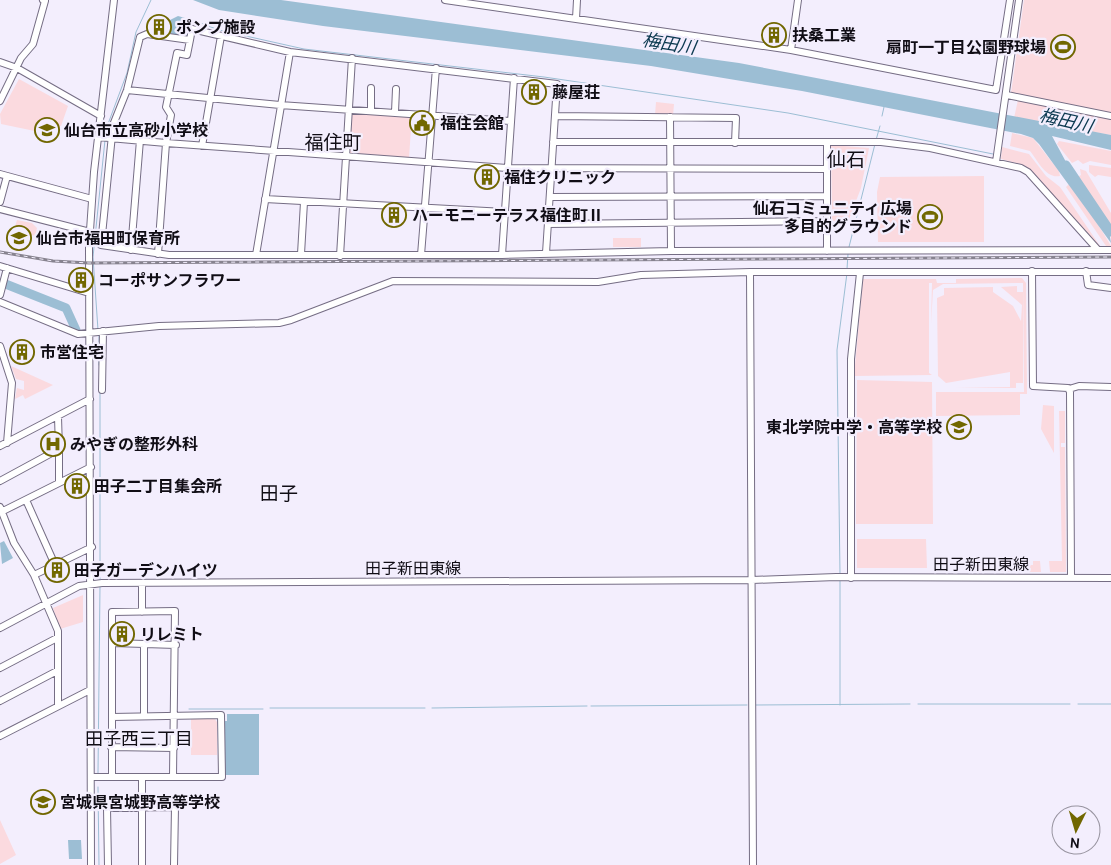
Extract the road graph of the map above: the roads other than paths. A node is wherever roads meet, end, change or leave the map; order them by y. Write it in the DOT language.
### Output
graph roads {
  1 [pos="43,0"];
  2 [pos="114,0"];
  3 [pos="445,0"];
  4 [pos="577,0"];
  5 [pos="798,0"];
  6 [pos="1010,0"];
  7 [pos="1019,0"];
  8 [pos="576,19"];
  9 [pos="221,36"];
  10 [pos="1004,37"];
  11 [pos="1014,39"];
  12 [pos="190,40"];
  13 [pos="791,50"];
  14 [pos="290,52"];
  15 [pos="352,58"];
  16 [pos="0,62"];
  17 [pos="16,68"];
  18 [pos="436,68"];
  19 [pos="514,78"];
  20 [pos="371,88"];
  21 [pos="126,90"];
  22 [pos="396,90"];
  23 [pos="168,94"];
  24 [pos="1007,95"];
  25 [pos="208,98"];
  26 [pos="0,102"];
  27 [pos="280,105"];
  28 [pos="348,108"];
  29 [pos="371,110"];
  30 [pos="395,112"];
  31 [pos="432,115"];
  32 [pos="101,116"];
  33 [pos="556,116"];
  34 [pos="1111,116"];
  35 [pos="670,117"];
  36 [pos="511,121"];
  37 [pos="105,137"];
  38 [pos="140,140"];
  39 [pos="554,142"];
  40 [pos="166,143"];
  41 [pos="670,143"];
  42 [pos="735,143"];
  43 [pos="827,143"];
  44 [pos="202,146"];
  45 [pos="272,151"];
  46 [pos="345,157"];
  47 [pos="429,162"];
  48 [pos="996,162"];
  49 [pos="507,168"];
  50 [pos="552,169"];
  51 [pos="827,169"];
  52 [pos="670,170"];
  53 [pos="3,175"];
  54 [pos="827,196"];
  55 [pos="550,197"];
  56 [pos="670,197"];
  57 [pos="92,199"];
  58 [pos="265,199"];
  59 [pos="0,202"];
  60 [pos="304,202"];
  61 [pos="343,204"];
  62 [pos="425,206"];
  63 [pos="0,209"];
  64 [pos="505,212"];
  65 [pos="827,221"];
  66 [pos="670,223"];
  67 [pos="548,224"];
  68 [pos="90,232"];
  69 [pos="131,250"];
  70 [pos="1098,250"];
  71 [pos="1111,250"];
  72 [pos="671,251"];
  73 [pos="827,251"];
  74 [pos="546,253"];
  75 [pos="158,254"];
  76 [pos="301,254"];
  77 [pos="256,255"];
  78 [pos="421,255"];
  79 [pos="502,255"];
  80 [pos="340,256"];
  81 [pos="0,266"];
  82 [pos="7,268"];
  83 [pos="1086,271"];
  84 [pos="750,272"];
  85 [pos="1032,272"];
  86 [pos="1111,272"];
  87 [pos="860,273"];
  88 [pos="1111,288"];
  89 [pos="89,294"];
  90 [pos="0,295"];
  91 [pos="0,302"];
  92 [pos="97,331"];
  93 [pos="0,346"];
  94 [pos="1111,387"];
  95 [pos="1070,389"];
  96 [pos="102,390"];
  97 [pos="90,399"];
  98 [pos="58,417"];
  99 [pos="7,443"];
  100 [pos="0,446"];
  101 [pos="59,449"];
  102 [pos="91,467"];
  103 [pos="0,481"];
  104 [pos="59,483"];
  105 [pos="26,500"];
  106 [pos="1,509"];
  107 [pos="92,547"];
  108 [pos="56,565"];
  109 [pos="34,576"];
  110 [pos="1071,577"];
  111 [pos="851,578"];
  112 [pos="1111,578"];
  113 [pos="752,580"];
  114 [pos="96,583"];
  115 [pos="142,583"];
  116 [pos="44,604"];
  117 [pos="142,612"];
  118 [pos="0,628"];
  119 [pos="57,638"];
  120 [pos="113,643"];
  121 [pos="144,644"];
  122 [pos="176,645"];
  123 [pos="0,668"];
  124 [pos="57,671"];
  125 [pos="90,690"];
  126 [pos="0,701"];
  127 [pos="58,705"];
  128 [pos="144,716"];
  129 [pos="175,716"];
  130 [pos="112,717"];
  131 [pos="1,734"];
  132 [pos="111,748"];
  133 [pos="174,748"];
  134 [pos="173,776"];
  135 [pos="90,777"];
  136 [pos="112,777"];
  137 [pos="142,777"];
  138 [pos="142,808"];
  139 [pos="91,865"];
  140 [pos="108,865"];
  141 [pos="142,865"];
  142 [pos="174,865"];
  143 [pos="753,865"];
  1 -- 17 [label="street"];
  2 -- 32 [label="street"];
  3 -- 8 [label="street"];
  4 -- 8 [label="street"];
  5 -- 13 [label="street"];
  6 -- 10 [label="street"];
  7 -- 11 [label="street"];
  8 -- 13 [label="street"];
  9 -- 12 [label="street"];
  9 -- 14 [label="street"];
  9 -- 25 [label="street"];
  10 -- 11 [label="street"];
  10 -- 13 [label="street"];
  11 -- 24 [label="street"];
  12 -- 21 [label="street"];
  12 -- 23 [label="street"];
  14 -- 15 [label="street"];
  14 -- 27 [label="street"];
  15 -- 18 [label="street"];
  15 -- 28 [label="street"];
  16 -- 17 [label="street"];
  17 -- 26 [label="street"];
  17 -- 32 [label="street"];
  18 -- 19 [label="street"];
  18 -- 31 [label="street"];
  19 -- 33 [label="street"];
  19 -- 36 [label="street"];
  20 -- 29 [label="street"];
  21 -- 23 [label="street"];
  21 -- 37 [label="street"];
  22 -- 30 [label="street"];
  23 -- 25 [label="street"];
  23 -- 40 [label="street"];
  24 -- 34 [label="street"];
  24 -- 48 [label="street"];
  25 -- 27 [label="street"];
  25 -- 44 [label="street"];
  27 -- 28 [label="street"];
  27 -- 45 [label="street"];
  28 -- 29 [label="street"];
  28 -- 46 [label="street"];
  29 -- 30 [label="street"];
  30 -- 31 [label="street"];
  31 -- 36 [label="street"];
  31 -- 47 [label="street"];
  32 -- 37 [label="street"];
  33 -- 35 [label="street"];
  33 -- 39 [label="street"];
  35 -- 41 [label="street"];
  35 -- 42 [label="street"];
  36 -- 49 [label="street"];
  37 -- 38 [label="street"];
  37 -- 57 [label="street"];
  37 -- 69 [label="street"];
  38 -- 40 [label="street"];
  38 -- 69 [label="street"];
  39 -- 41 [label="street"];
  39 -- 50 [label="street"];
  40 -- 44 [label="street"];
  40 -- 75 [label="street"];
  41 -- 42 [label="street"];
  41 -- 52 [label="street"];
  42 -- 43 [label="street"];
  43 -- 48 [label="street"];
  43 -- 51 [label="street"];
  44 -- 45 [label="street"];
  45 -- 46 [label="street"];
  45 -- 58 [label="street"];
  46 -- 47 [label="street"];
  46 -- 61 [label="street"];
  47 -- 49 [label="street"];
  47 -- 62 [label="street"];
  48 -- 70 [label="street"];
  49 -- 50 [label="street"];
  49 -- 64 [label="street"];
  50 -- 52 [label="street"];
  50 -- 55 [label="street"];
  51 -- 52 [label="street"];
  51 -- 54 [label="street"];
  52 -- 56 [label="street"];
  53 -- 57 [label="street"];
  53 -- 59 [label="street"];
  54 -- 56 [label="street"];
  54 -- 65 [label="street"];
  55 -- 56 [label="street"];
  55 -- 67 [label="street"];
  56 -- 66 [label="street"];
  57 -- 68 [label="street"];
  58 -- 60 [label="street"];
  58 -- 77 [label="street"];
  60 -- 61 [label="street"];
  60 -- 76 [label="street"];
  61 -- 62 [label="street"];
  61 -- 80 [label="street"];
  62 -- 64 [label="street"];
  62 -- 78 [label="street"];
  63 -- 68 [label="street"];
  64 -- 79 [label="street"];
  65 -- 66 [label="street"];
  65 -- 73 [label="street"];
  66 -- 67 [label="street"];
  66 -- 72 [label="street"];
  67 -- 74 [label="street"];
  68 -- 89 [label="street"];
  69 -- 75 [label="street"];
  70 -- 71 [label="street"];
  70 -- 73 [label="street"];
  72 -- 73 [label="street"];
  72 -- 74 [label="street"];
  74 -- 79 [label="street"];
  75 -- 77 [label="street"];
  76 -- 77 [label="street"];
  76 -- 80 [label="street"];
  78 -- 79 [label="street"];
  78 -- 80 [label="street"];
  81 -- 82 [label="street"];
  82 -- 89 [label="street"];
  82 -- 90 [label="street"];
  83 -- 85 [label="street"];
  83 -- 86 [label="street"];
  83 -- 88 [label="street"];
  84 -- 87 [label="street"];
  84 -- 92 [label="street"];
  84 -- 113 [label="street"];
  85 -- 87 [label="street"];
  85 -- 95 [label="street"];
  87 -- 111 [label="street"];
  89 -- 92 [label="street"];
  91 -- 92 [label="street"];
  92 -- 96 [label="street"];
  92 -- 97 [label="street"];
  93 -- 99 [label="street"];
  94 -- 95 [label="street"];
  95 -- 110 [label="street"];
  97 -- 98 [label="street"];
  97 -- 102 [label="street"];
  98 -- 99 [label="street"];
  98 -- 101 [label="street"];
  99 -- 100 [label="street"];
  101 -- 103 [label="street"];
  101 -- 104 [label="street"];
  102 -- 104 [label="street"];
  102 -- 107 [label="street"];
  104 -- 105 [label="street"];
  105 -- 106 [label="street"];
  105 -- 108 [label="street"];
  106 -- 109 [label="street"];
  107 -- 108 [label="street"];
  107 -- 114 [label="street"];
  108 -- 109 [label="street"];
  109 -- 116 [label="street"];
  110 -- 111 [label="street, 田子新田東線"];
  110 -- 112 [label="street, 田子新田東線"];
  111 -- 113 [label="street, 田子新田東線"];
  113 -- 115 [label="street, 田子新田東線"];
  113 -- 143 [label="street"];
  114 -- 115 [label="street, 田子新田東線"];
  114 -- 116 [label="street, 田子新田東線"];
  114 -- 125 [label="street"];
  115 -- 117 [label="street"];
  116 -- 118 [label="street, 田子新田東線"];
  116 -- 119 [label="street"];
  117 -- 120 [label="street"];
  117 -- 122 [label="street"];
  119 -- 123 [label="street"];
  119 -- 124 [label="street"];
  120 -- 121 [label="street"];
  120 -- 130 [label="street"];
  121 -- 122 [label="street"];
  121 -- 128 [label="street"];
  122 -- 129 [label="street"];
  124 -- 126 [label="street"];
  124 -- 127 [label="street"];
  125 -- 127 [label="street"];
  125 -- 135 [label="street"];
  127 -- 131 [label="street"];
  128 -- 129 [label="street"];
  128 -- 130 [label="street"];
  129 -- 133 [label="street"];
  129 -- 134 [label="street"];
  130 -- 132 [label="street"];
  132 -- 133 [label="street"];
  132 -- 136 [label="street"];
  133 -- 134 [label="street"];
  134 -- 137 [label="street"];
  135 -- 136 [label="street"];
  135 -- 139 [label="street"];
  136 -- 137 [label="street"];
  137 -- 138 [label="street"];
  138 -- 140 [label="street"];
  138 -- 141 [label="street"];
  138 -- 142 [label="street"];
}
